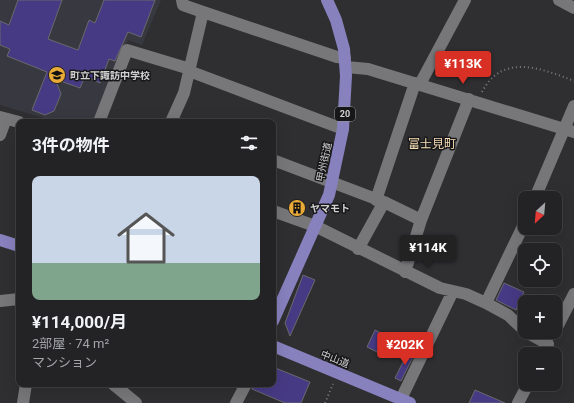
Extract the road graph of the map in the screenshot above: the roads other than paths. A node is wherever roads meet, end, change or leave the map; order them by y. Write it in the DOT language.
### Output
graph roads {
  1 [pos="182,0"];
  2 [pos="327,0"];
  3 [pos="464,0"];
  4 [pos="559,0"];
  5 [pos="574,8"];
  6 [pos="203,12"];
  7 [pos="345,63"];
  8 [pos="190,70"];
  9 [pos="417,83"];
  10 [pos="473,100"];
  11 [pos="574,106"];
  12 [pos="3,118"];
  13 [pos="100,119"];
  14 [pos="172,119"];
  15 [pos="16,121"];
  16 [pos="343,129"];
  17 [pos="568,130"];
  18 [pos="0,136"];
  19 [pos="276,161"];
  20 [pos="332,182"];
  21 [pos="538,191"];
  22 [pos="380,201"];
  23 [pos="276,212"];
  24 [pos="421,220"];
  25 [pos="315,226"];
  26 [pos="519,235"];
  27 [pos="0,240"];
  28 [pos="16,245"];
  29 [pos="358,249"];
  30 [pos="405,272"];
  31 [pos="453,291"];
  32 [pos="574,294"];
  33 [pos="16,299"];
  34 [pos="0,301"];
  35 [pos="486,303"];
  36 [pos="276,314"];
  37 [pos="562,318"];
  38 [pos="518,324"];
  39 [pos="535,339"];
  40 [pos="276,347"];
  41 [pos="544,347"];
  42 [pos="26,387"];
  43 [pos="116,387"];
  44 [pos="244,387"];
  45 [pos="524,391"];
  46 [pos="405,401"];
  47 [pos="23,403"];
  48 [pos="136,403"];
  49 [pos="236,403"];
  50 [pos="518,403"];
  1 -- 6 [label="street"];
  2 -- 7 [label="highway, 甲州街道 / 20"];
  3 -- 9 [label="street"];
  4 -- 5 [label="street"];
  6 -- 7 [label="street"];
  6 -- 8 [label="street"];
  7 -- 9 [label="street"];
  7 -- 16 [label="highway, 甲州街道 / 20"];
  8 -- 13 [label="street"];
  8 -- 14 [label="street"];
  8 -- 16 [label="street"];
  9 -- 10 [label="street"];
  9 -- 22 [label="street"];
  10 -- 17 [label="street"];
  10 -- 24 [label="street"];
  11 -- 17 [label="street"];
  12 -- 15 [label="street"];
  12 -- 18 [label="street"];
  16 -- 20 [label="highway, 甲州街道 / 20"];
  17 -- 21 [label="street"];
  19 -- 20 [label="street"];
  20 -- 22 [label="street"];
  20 -- 25 [label="highway, 甲州街道 / 20"];
  22 -- 24 [label="street"];
  22 -- 29 [label="street"];
  23 -- 25 [label="street"];
  24 -- 30 [label="street"];
  25 -- 29 [label="street"];
  25 -- 36 [label="highway, 甲州街道 / 20"];
  26 -- 35 [label="street"];
  27 -- 28 [label="highway"];
  29 -- 30 [label="street"];
  30 -- 31 [label="street"];
  31 -- 35 [label="street"];
  31 -- 46 [label="street"];
  32 -- 37 [label="street"];
  33 -- 34 [label="street"];
  35 -- 38 [label="street"];
  39 -- 41 [label="street"];
  40 -- 46 [label="highway, 中山道"];
  42 -- 47 [label="street"];
  43 -- 48 [label="street"];
  44 -- 49 [label="street"];
  45 -- 50 [label="street"];
}
